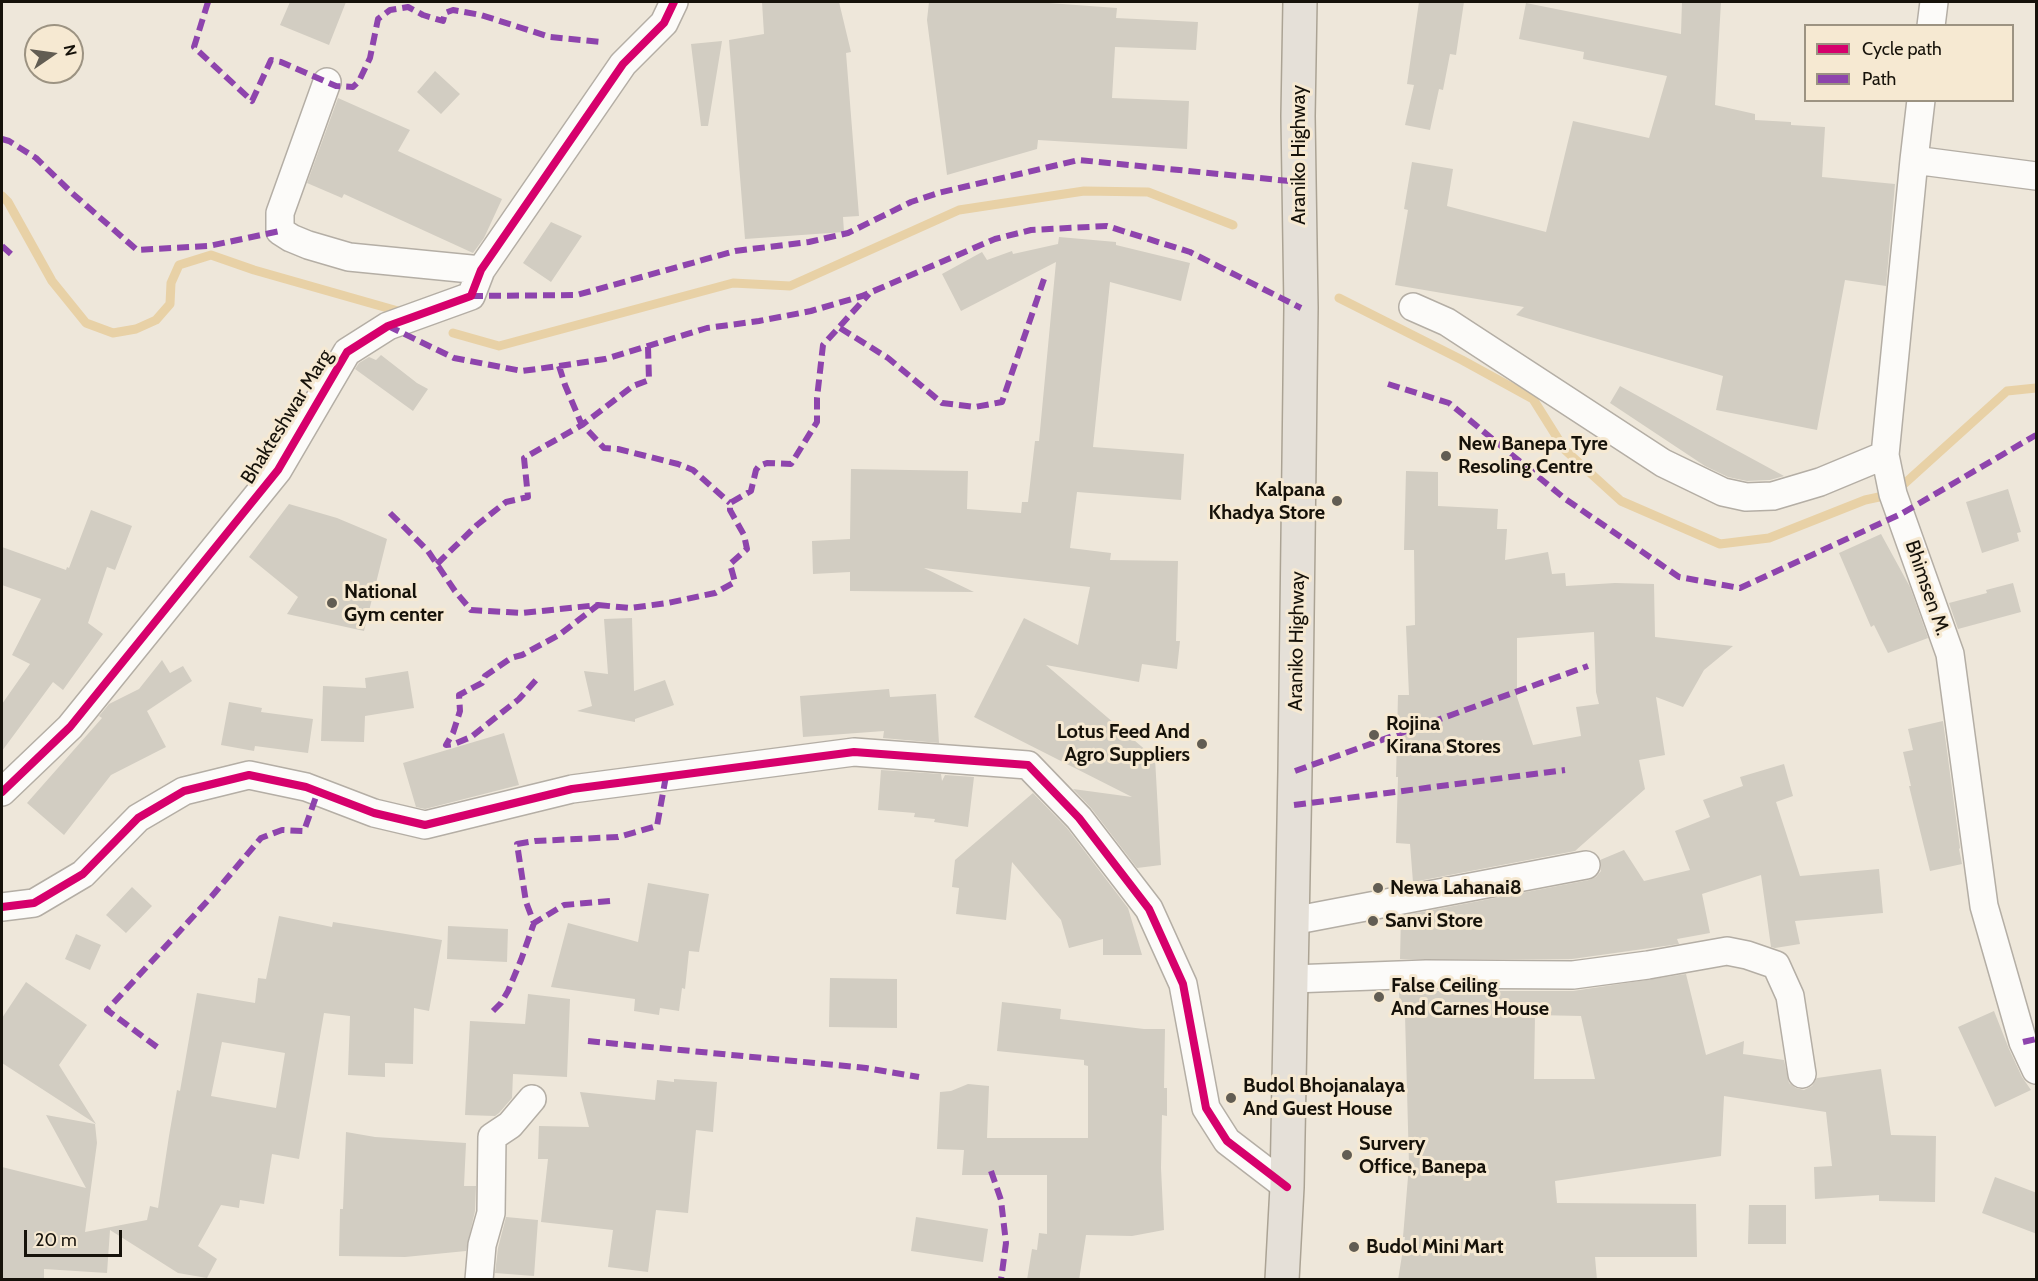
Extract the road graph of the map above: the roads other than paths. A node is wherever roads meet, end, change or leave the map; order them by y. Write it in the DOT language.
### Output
graph roads {
  1 [pos="674,2"];
  2 [pos="1300,2"];
  3 [pos="1934,2"];
  4 [pos="1931,24"];
  5 [pos="327,82"];
  6 [pos="1921,102"];
  7 [pos="1914,160"];
  8 [pos="2037,176"];
  9 [pos="481,270"];
  10 [pos="1413,307"];
  11 [pos="1885,455"];
  12 [pos="2,792"];
  13 [pos="1586,865"];
  14 [pos="2,908"];
  15 [pos="1292,921"];
  16 [pos="1292,979"];
  17 [pos="2037,1070"];
  18 [pos="1802,1074"];
  19 [pos="532,1099"];
  20 [pos="1287,1186"];
  21 [pos="479,1280"];
  22 [pos="1282,1280"];
  1 -- 9 [label="street, Bhakteshwar Marg"];
  2 -- 15 [label="highway, Araniko Highway"];
  3 -- 4 [label="street"];
  5 -- 9 [label="street"];
  6 -- 7 [label="street, Bhimsen M."];
  7 -- 8 [label="street"];
  7 -- 11 [label="street, Bhimsen M."];
  9 -- 12 [label="street, Bhakteshwar Marg"];
  10 -- 11 [label="street"];
  11 -- 17 [label="street, Bhimsen M."];
  13 -- 15 [label="street"];
  14 -- 20 [label="street"];
  15 -- 16 [label="highway, Araniko Highway"];
  16 -- 18 [label="street"];
  16 -- 20 [label="highway, Araniko Highway"];
  19 -- 21 [label="street"];
  20 -- 22 [label="highway, Araniko Highway"];
}
